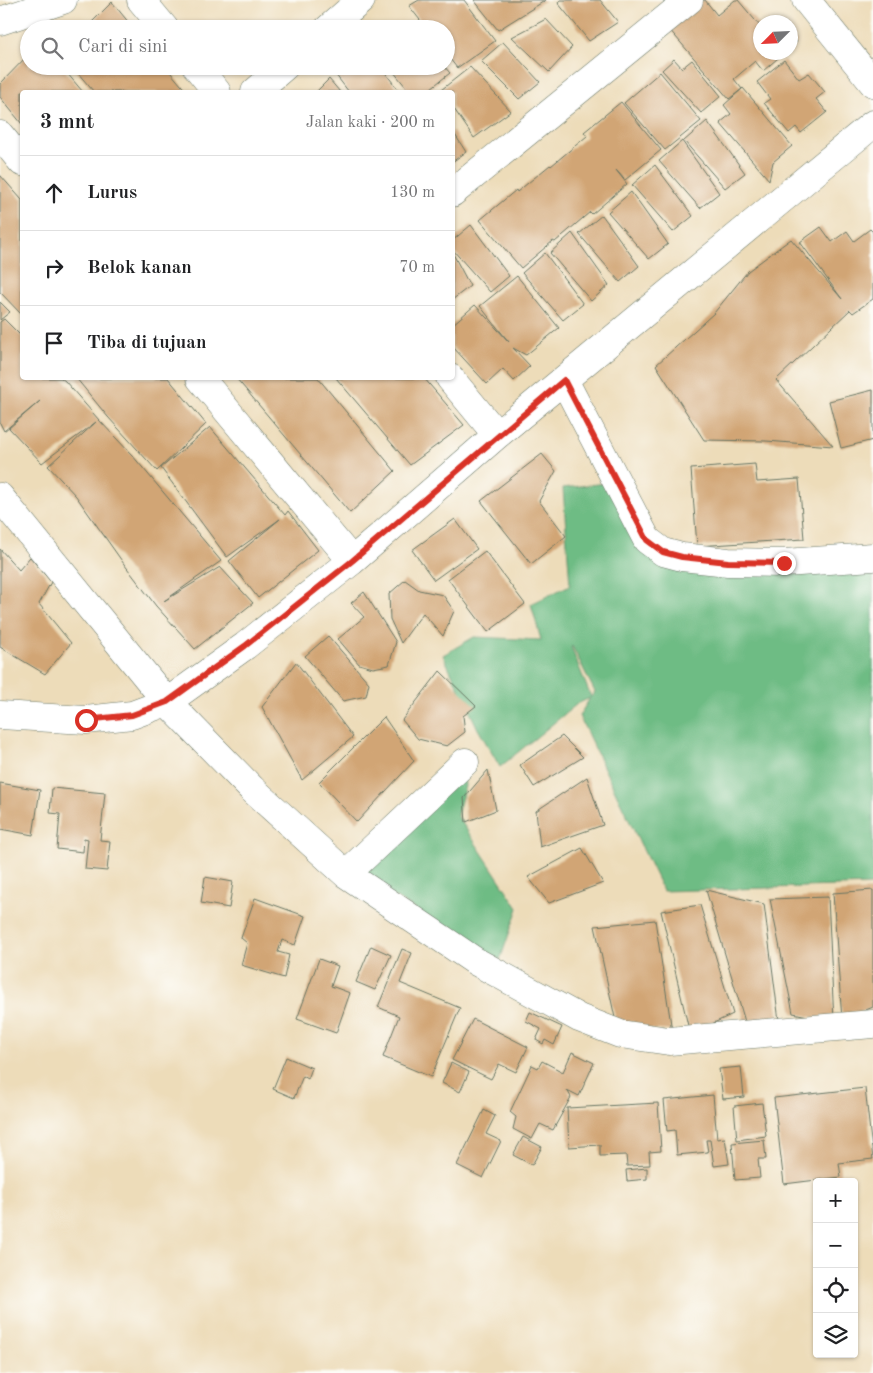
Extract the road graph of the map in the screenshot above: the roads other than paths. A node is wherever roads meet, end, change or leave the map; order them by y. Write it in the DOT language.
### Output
graph roads {
  1 [pos="62,0"];
  2 [pos="141,0"];
  3 [pos="361,0"];
  4 [pos="689,0"];
  5 [pos="806,0"];
  6 [pos="157,20"];
  7 [pos="338,20"];
  8 [pos="0,22"];
  9 [pos="203,75"];
  10 [pos="275,75"];
  11 [pos="873,83"];
  12 [pos="215,90"];
  13 [pos="257,90"];
  14 [pos="873,124"];
  15 [pos="0,135"];
  16 [pos="20,160"];
  17 [pos="455,191"];
  18 [pos="202,380"];
  19 [pos="452,380"];
  20 [pos="564,380"];
  21 [pos="497,435"];
  22 [pos="0,497"];
  23 [pos="873,557"];
  24 [pos="352,561"];
  25 [pos="167,702"];
  26 [pos="0,715"];
  27 [pos="465,762"];
  28 [pos="346,874"];
  29 [pos="873,1024"];
  1 -- 8 [label="street"];
  2 -- 6 [label="street"];
  3 -- 7 [label="street"];
  4 -- 17 [label="street"];
  5 -- 11 [label="street"];
  9 -- 12 [label="street"];
  10 -- 13 [label="street"];
  14 -- 20 [label="street"];
  15 -- 16 [label="street"];
  18 -- 24 [label="street"];
  19 -- 21 [label="street"];
  20 -- 21 [label="street"];
  20 -- 23 [label="street"];
  21 -- 24 [label="street"];
  22 -- 25 [label="street"];
  24 -- 25 [label="street"];
  25 -- 26 [label="street"];
  25 -- 28 [label="street"];
  27 -- 28 [label="street"];
  28 -- 29 [label="street"];
}
